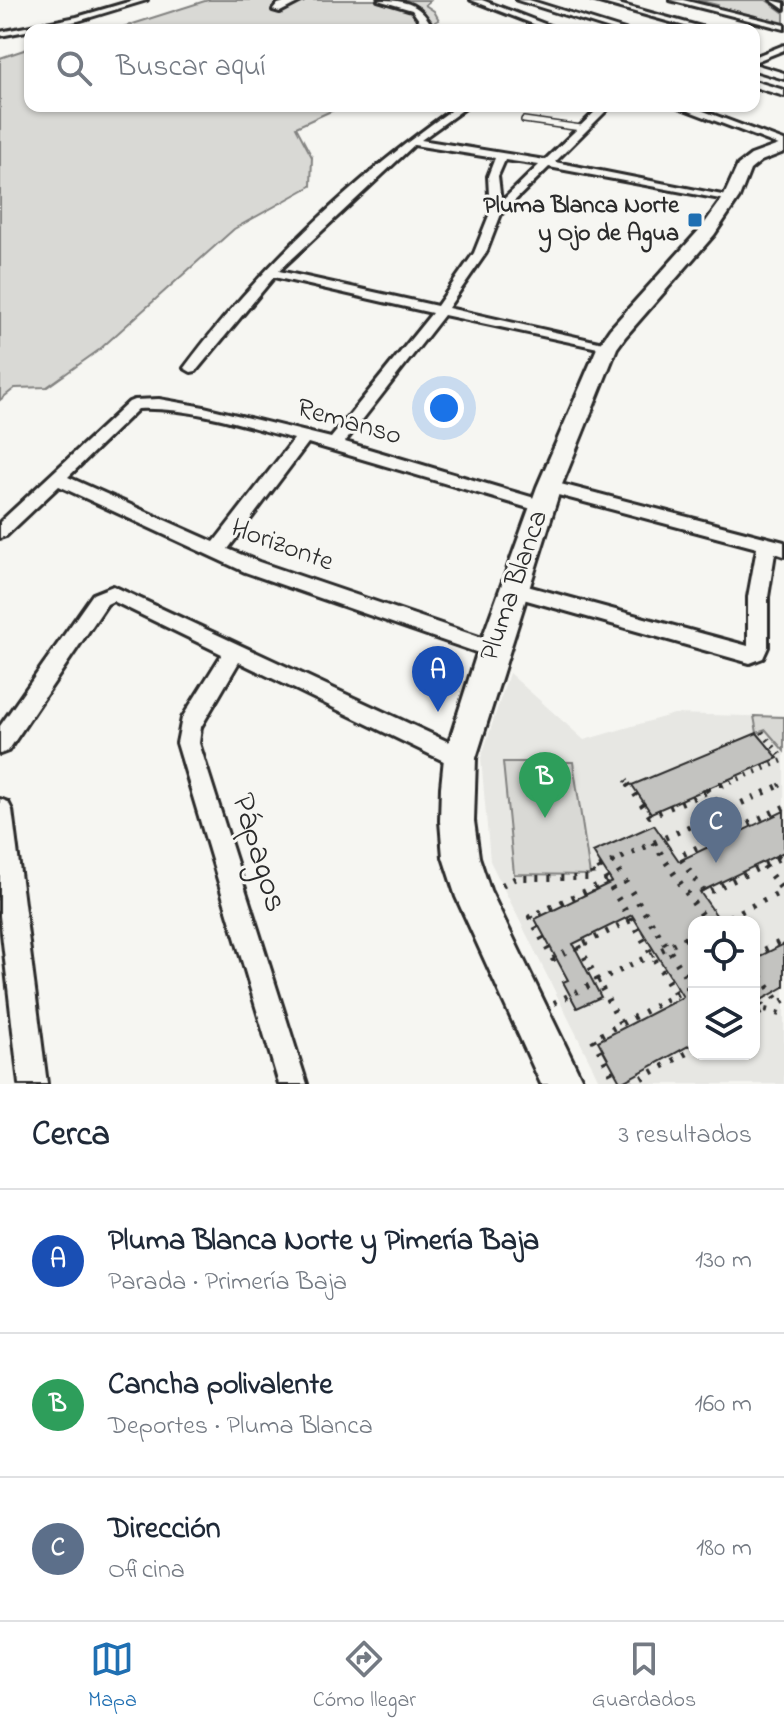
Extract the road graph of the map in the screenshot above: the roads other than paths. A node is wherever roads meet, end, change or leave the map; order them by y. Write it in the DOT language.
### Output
graph roads {
  1 [pos="143,0"];
  2 [pos="299,0"];
  3 [pos="382,0"];
  4 [pos="475,0"];
  5 [pos="521,0"];
  6 [pos="596,0"];
  7 [pos="676,0"];
  8 [pos="775,0"];
  9 [pos="784,7"];
  10 [pos="277,10"];
  11 [pos="641,12"];
  12 [pos="52,24"];
  13 [pos="427,24"];
  14 [pos="540,24"];
  15 [pos="599,24"];
  16 [pos="605,24"];
  17 [pos="686,24"];
  18 [pos="784,27"];
  19 [pos="24,29"];
  20 [pos="0,34"];
  21 [pos="763,44"];
  22 [pos="782,48"];
  23 [pos="760,57"];
  24 [pos="760,69"];
  25 [pos="784,76"];
  26 [pos="760,86"];
  27 [pos="784,93"];
  28 [pos="454,112"];
  29 [pos="599,112"];
  30 [pos="697,112"];
  31 [pos="524,120"];
  32 [pos="581,128"];
  33 [pos="412,142"];
  34 [pos="784,145"];
  35 [pos="501,157"];
  36 [pos="545,163"];
  37 [pos="731,198"];
  38 [pos="496,213"];
  39 [pos="269,272"];
  40 [pos="440,311"];
  41 [pos="607,348"];
  42 [pos="191,368"];
  43 [pos="305,436"];
  44 [pos="333,446"];
  45 [pos="58,479"];
  46 [pos="546,496"];
  47 [pos="0,532"];
  48 [pos="776,546"];
  49 [pos="216,552"];
  50 [pos="516,590"];
  51 [pos="493,650"];
  52 [pos="235,651"];
  53 [pos="0,744"];
  54 [pos="460,758"];
  55 [pos="0,810"];
  56 [pos="33,1084"];
  57 [pos="293,1084"];
  58 [pos="563,1084"];
  1 -- 12 [label="street"];
  2 -- 10 [label="street"];
  3 -- 13 [label="street"];
  4 -- 14 [label="street"];
  5 -- 15 [label="street"];
  6 -- 11 [label="street"];
  7 -- 11 [label="street"];
  7 -- 18 [label="street"];
  8 -- 9 [label="street"];
  11 -- 16 [label="street"];
  11 -- 17 [label="street"];
  19 -- 20 [label="street"];
  21 -- 22 [label="street"];
  22 -- 23 [label="street"];
  24 -- 25 [label="street"];
  26 -- 27 [label="street"];
  28 -- 33 [label="street"];
  29 -- 32 [label="street"];
  30 -- 34 [label="street"];
  31 -- 32 [label="lane"];
  32 -- 36 [label="street"];
  33 -- 35 [label="street"];
  33 -- 39 [label="street"];
  34 -- 37 [label="street, Pluma Blanca"];
  35 -- 36 [label="street"];
  35 -- 38 [label="street"];
  36 -- 37 [label="street"];
  36 -- 38 [label="street"];
  37 -- 41 [label="street, Pluma Blanca"];
  38 -- 40 [label="street"];
  39 -- 40 [label="street"];
  39 -- 42 [label="street"];
  40 -- 41 [label="street"];
  40 -- 44 [label="street"];
  41 -- 46 [label="street, Pluma Blanca"];
  43 -- 44 [label="street, Remanso"];
  43 -- 45 [label="street, Remanso"];
  43 -- 49 [label="street"];
  44 -- 46 [label="street, Remanso"];
  45 -- 47 [label="street"];
  45 -- 49 [label="street, Horizonte"];
  46 -- 48 [label="street, Remanso"];
  46 -- 50 [label="street, Pluma Blanca"];
  48 -- 50 [label="street"];
  49 -- 51 [label="street, Horizonte"];
  50 -- 51 [label="street, Pluma Blanca"];
  51 -- 54 [label="street, Pluma Blanca"];
  52 -- 53 [label="street"];
  52 -- 54 [label="street"];
  52 -- 57 [label="street, Pápagos"];
  54 -- 58 [label="street, Pluma Blanca"];
  55 -- 56 [label="street"];
}
